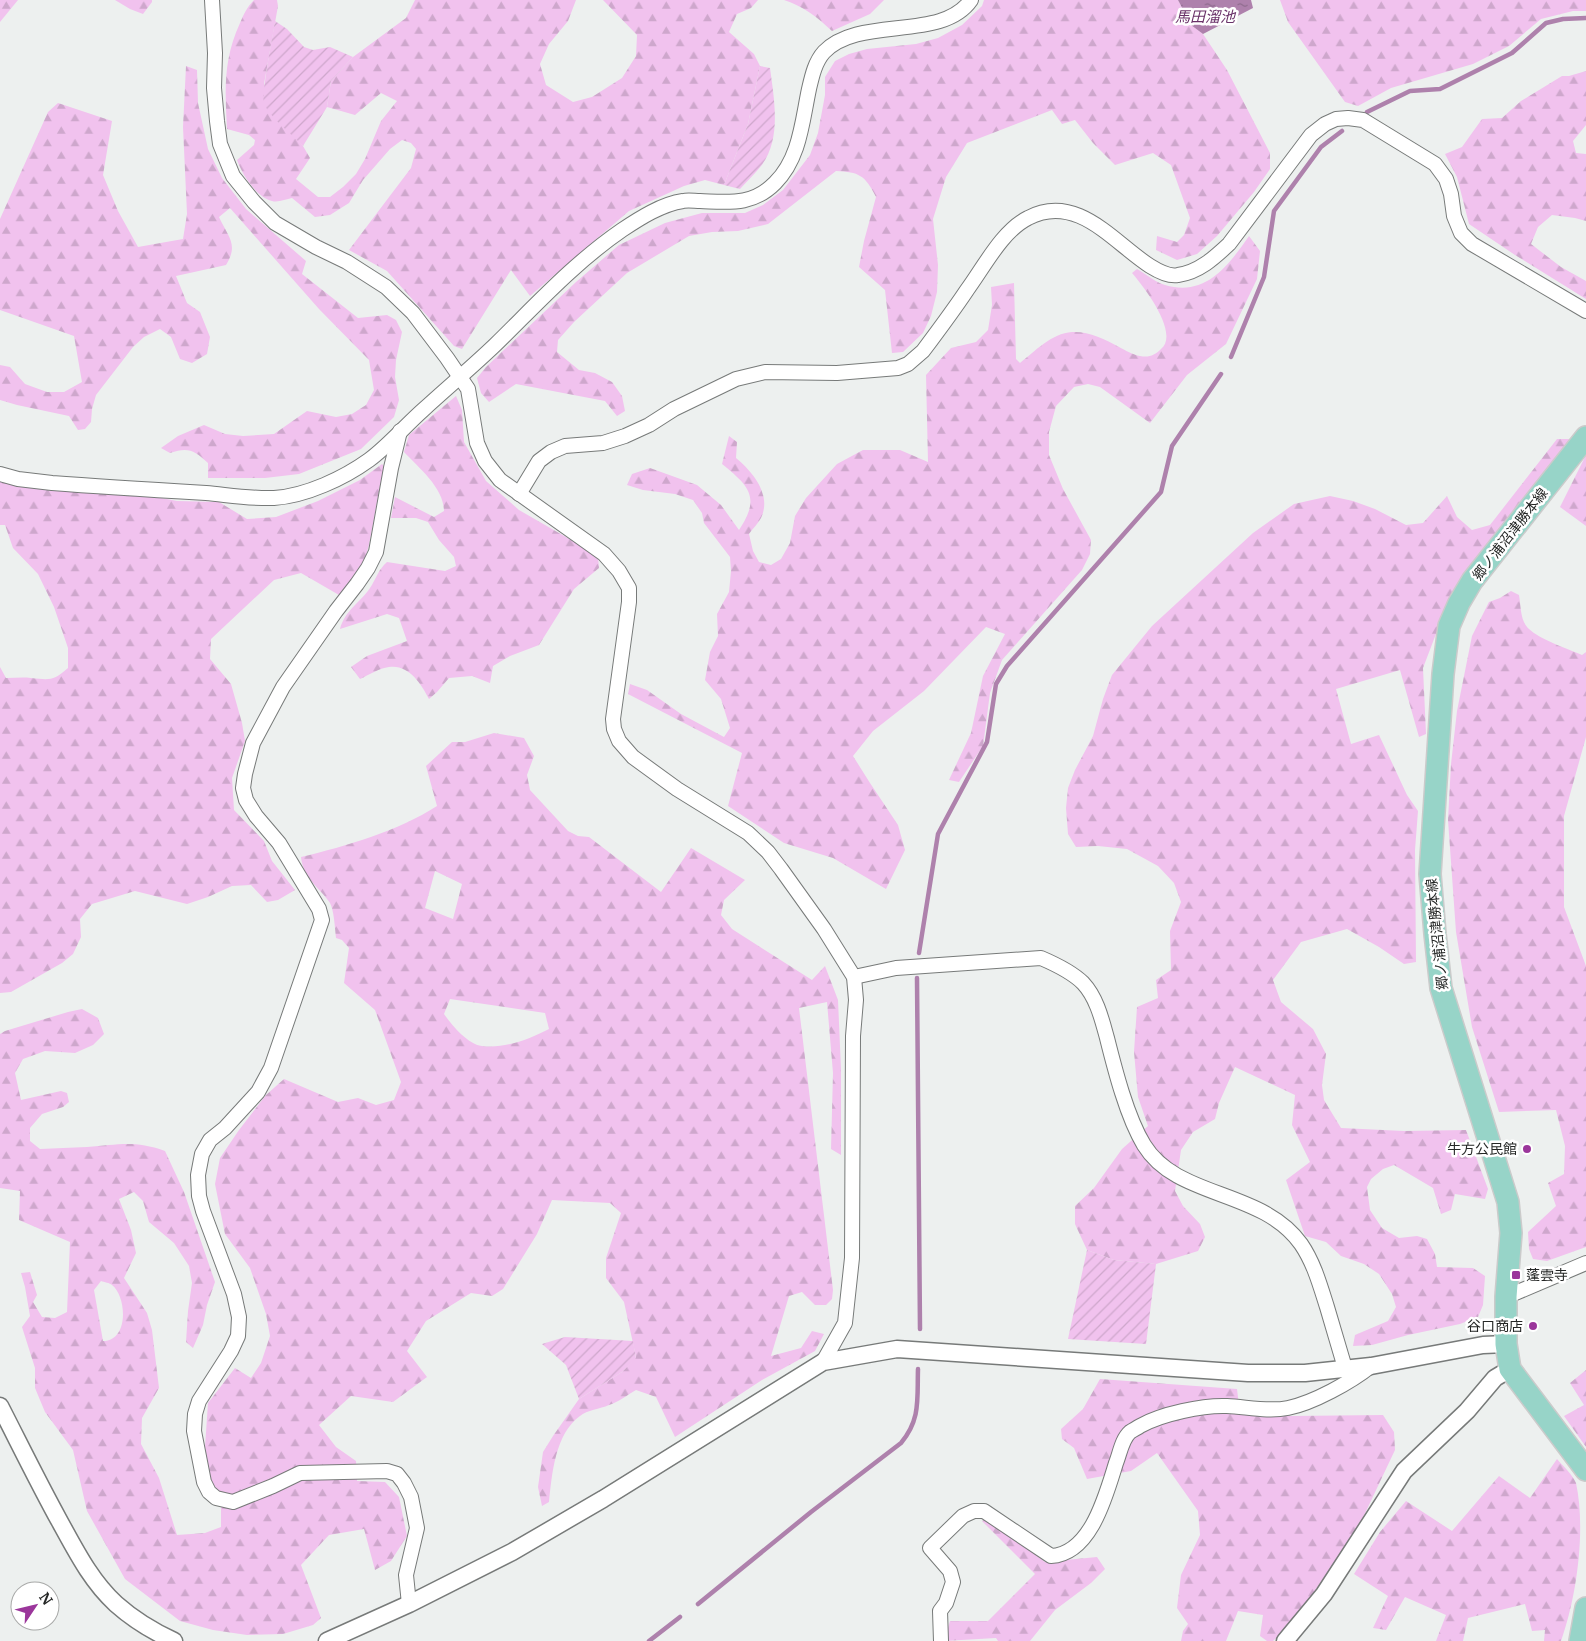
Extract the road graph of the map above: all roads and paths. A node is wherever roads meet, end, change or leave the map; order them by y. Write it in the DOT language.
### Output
graph roads {
  1 [pos="212,0"];
  2 [pos="971,0"];
  3 [pos="1586,311"];
  4 [pos="460,376"];
  5 [pos="400,431"];
  6 [pos="1586,437"];
  7 [pos="0,474"];
  8 [pos="519,494"];
  9 [pos="854,977"];
  10 [pos="1586,1263"];
  11 [pos="1506,1297"];
  12 [pos="1506,1344"];
  13 [pos="823,1362"];
  14 [pos="1371,1366"];
  15 [pos="1345,1368"];
  16 [pos="1510,1369"];
  17 [pos="0,1406"];
  18 [pos="1586,1470"];
  19 [pos="409,1604"];
  20 [pos="1586,1608"];
  21 [pos="174,1641"];
  22 [pos="327,1641"];
  23 [pos="941,1641"];
  24 [pos="1286,1641"];
  25 [pos="1580,1641"];
  1 -- 4 [label="street"];
  2 -- 4 [label="street"];
  3 -- 8 [label="street"];
  4 -- 5 [label="street"];
  4 -- 8 [label="street"];
  5 -- 7 [label="street"];
  5 -- 19 [label="street"];
  6 -- 11 [label="main road, 郷ノ浦沼津勝本線"];
  8 -- 9 [label="street"];
  9 -- 13 [label="street"];
  9 -- 15 [label="street"];
  10 -- 11 [label="street"];
  11 -- 12 [label="main road, 郷ノ浦沼津勝本線"];
  12 -- 14 [label="street"];
  12 -- 16 [label="main road, 郷ノ浦沼津勝本線"];
  13 -- 15 [label="street"];
  13 -- 19 [label="street"];
  14 -- 15 [label="street"];
  14 -- 23 [label="street"];
  16 -- 18 [label="main road, 郷ノ浦沼津勝本線"];
  16 -- 24 [label="street"];
  17 -- 21 [label="street"];
  19 -- 22 [label="street"];
  20 -- 25 [label="main road"];
}
